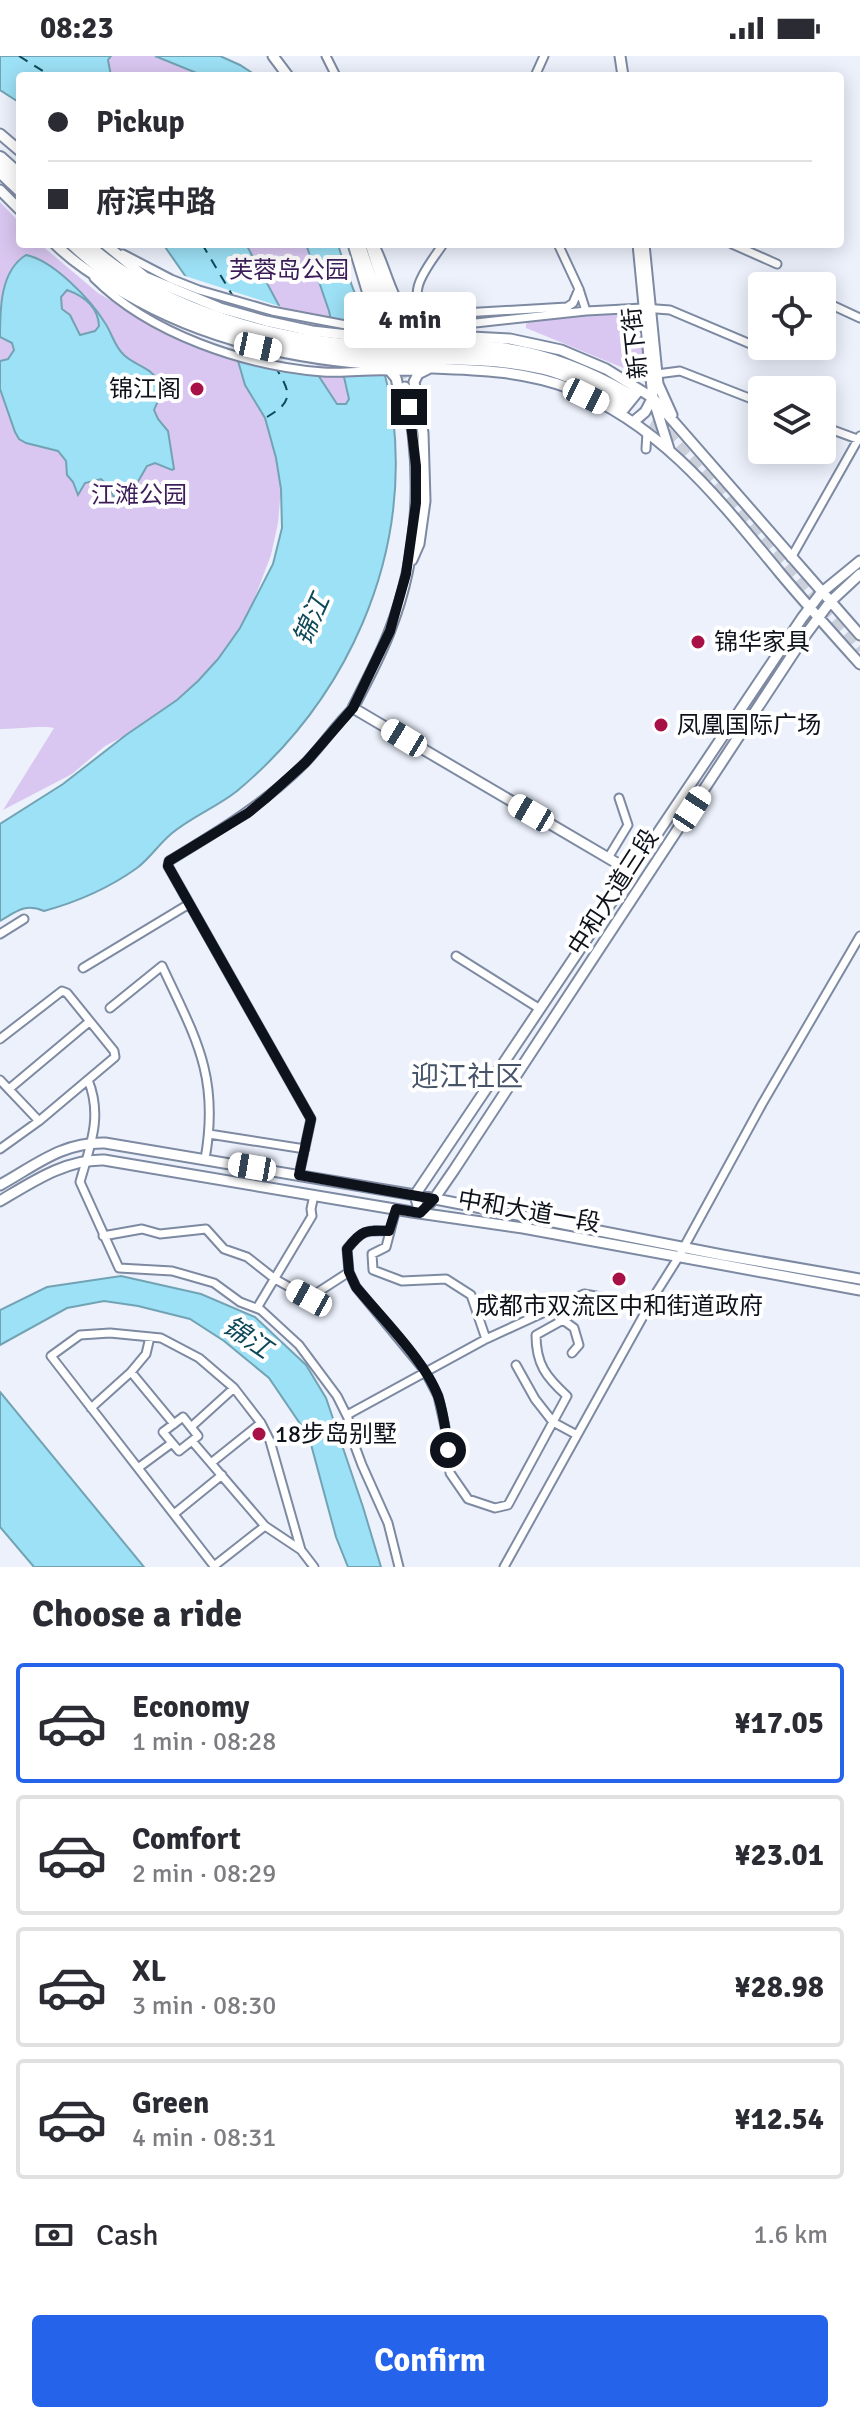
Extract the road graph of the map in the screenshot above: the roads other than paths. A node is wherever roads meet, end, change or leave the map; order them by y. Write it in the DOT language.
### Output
graph roads {
  1 [pos="0,134"];
  2 [pos="16,148"];
  3 [pos="0,158"];
  4 [pos="0,171"];
  5 [pos="16,172"];
  6 [pos="16,186"];
  7 [pos="0,190"];
  8 [pos="16,206"];
  9 [pos="60,248"];
  10 [pos="78,248"];
  11 [pos="91,248"];
  12 [pos="106,248"];
  13 [pos="108,248"];
  14 [pos="355,248"];
  15 [pos="361,248"];
  16 [pos="373,248"];
  17 [pos="375,248"];
  18 [pos="441,248"];
  19 [pos="560,248"];
  20 [pos="639,248"];
  21 [pos="644,248"];
  22 [pos="741,248"];
  23 [pos="777,264"];
  24 [pos="122,273"];
  25 [pos="579,289"];
  26 [pos="161,299"];
  27 [pos="381,307"];
  28 [pos="836,307"];
  29 [pos="647,308"];
  30 [pos="586,311"];
  31 [pos="428,316"];
  32 [pos="860,318"];
  33 [pos="407,328"];
  34 [pos="425,336"];
  35 [pos="748,343"];
  36 [pos="381,351"];
  37 [pos="427,370"];
  38 [pos="658,379"];
  39 [pos="406,385"];
  40 [pos="653,398"];
  41 [pos="748,398"];
  42 [pos="625,399"];
  43 [pos="633,422"];
  44 [pos="647,431"];
  45 [pos="836,431"];
  46 [pos="682,432"];
  47 [pos="859,439"];
  48 [pos="646,449"];
  49 [pos="669,449"];
  50 [pos="791,558"];
  51 [pos="860,561"];
  52 [pos="860,574"];
  53 [pos="821,593"];
  54 [pos="830,602"];
  55 [pos="809,608"];
  56 [pos="818,618"];
  57 [pos="860,635"];
  58 [pos="860,664"];
  59 [pos="353,708"];
  60 [pos="619,798"];
  61 [pos="608,858"];
  62 [pos="632,872"];
  63 [pos="189,904"];
  64 [pos="24,919"];
  65 [pos="0,934"];
  66 [pos="860,936"];
  67 [pos="456,956"];
  68 [pos="83,968"];
  69 [pos="110,1008"];
  70 [pos="540,1009"];
  71 [pos="89,1022"];
  72 [pos="0,1039"];
  73 [pos="0,1080"];
  74 [pos="88,1080"];
  75 [pos="9,1089"];
  76 [pos="39,1121"];
  77 [pos="209,1134"];
  78 [pos="92,1142"];
  79 [pos="1,1145"];
  80 [pos="305,1149"];
  81 [pos="86,1159"];
  82 [pos="205,1159"];
  83 [pos="299,1175"];
  84 [pos="2,1181"];
  85 [pos="314,1195"];
  86 [pos="415,1195"];
  87 [pos="4,1199"];
  88 [pos="434,1199"];
  89 [pos="396,1209"];
  90 [pos="420,1213"];
  91 [pos="389,1231"];
  92 [pos="103,1236"];
  93 [pos="684,1247"];
  94 [pos="678,1258"];
  95 [pos="349,1272"];
  96 [pos="275,1279"];
  97 [pos="860,1279"];
  98 [pos="860,1290"];
  99 [pos="607,1298"];
  100 [pos="257,1308"];
  101 [pos="150,1337"];
  102 [pos="486,1339"];
  103 [pos="572,1353"];
  104 [pos="516,1365"];
  105 [pos="425,1371"];
  106 [pos="131,1372"];
  107 [pos="234,1388"];
  108 [pos="91,1408"];
  109 [pos="347,1415"];
  110 [pos="553,1422"];
  111 [pos="261,1423"];
  112 [pos="174,1424"];
  113 [pos="191,1427"];
  114 [pos="577,1435"];
  115 [pos="192,1441"];
  116 [pos="172,1443"];
  117 [pos="211,1463"];
  118 [pos="138,1468"];
  119 [pos="222,1475"];
  120 [pos="174,1514"];
  121 [pos="265,1526"];
  122 [pos="301,1550"];
  123 [pos="314,1567"];
  124 [pos="399,1567"];
  125 [pos="504,1567"];
  1 -- 2 [label="main road"];
  3 -- 5 [label="highway"];
  4 -- 6 [label="highway"];
  7 -- 8 [label="main road"];
  9 -- 26 [label="main road"];
  10 -- 26 [label="highway"];
  11 -- 24 [label="highway"];
  12 -- 24 [label="main road"];
  13 -- 26 [label="main road"];
  14 -- 27 [label="main road"];
  15 -- 27 [label="main road"];
  16 -- 27 [label="main road"];
  17 -- 31 [label="street"];
  18 -- 31 [label="street"];
  19 -- 25 [label="street"];
  20 -- 29 [label="main road, 新下街"];
  21 -- 29 [label="main road, 新下街"];
  22 -- 23 [label="street"];
  24 -- 26 [label="highway"];
  25 -- 30 [label="street"];
  25 -- 31 [label="street"];
  26 -- 36 [label="highway"];
  26 -- 36 [label="street"];
  26 -- 36 [label="main road"];
  27 -- 33 [label="main road"];
  27 -- 36 [label="main road"];
  28 -- 32 [label="street"];
  29 -- 30 [label="street"];
  29 -- 35 [label="street"];
  29 -- 38 [label="main road, 新下街"];
  29 -- 40 [label="main road, 新下街"];
  30 -- 33 [label="street"];
  33 -- 34 [label="main road"];
  33 -- 36 [label="street"];
  34 -- 36 [label="main road"];
  34 -- 42 [label="main road"];
  36 -- 37 [label="main road"];
  36 -- 39 [label="main road"];
  36 -- 42 [label="highway"];
  37 -- 39 [label="main road"];
  37 -- 42 [label="main road"];
  38 -- 40 [label="main road"];
  38 -- 41 [label="street"];
  38 -- 46 [label="main road, 新下街"];
  39 -- 59 [label="main road"];
  40 -- 42 [label="main road"];
  40 -- 43 [label="main road"];
  40 -- 46 [label="main road"];
  40 -- 49 [label="main road, 新下街"];
  42 -- 43 [label="main road"];
  43 -- 44 [label="main road"];
  44 -- 48 [label="street"];
  44 -- 49 [label="main road"];
  45 -- 47 [label="street"];
  46 -- 50 [label="main road"];
  47 -- 50 [label="street"];
  49 -- 55 [label="main road"];
  50 -- 53 [label="main road"];
  51 -- 53 [label="main road"];
  52 -- 54 [label="main road, 中和大道三段"];
  53 -- 54 [label="main road"];
  53 -- 55 [label="main road"];
  54 -- 56 [label="main road, 中和大道三段"];
  54 -- 57 [label="main road"];
  55 -- 56 [label="main road"];
  55 -- 62 [label="main road"];
  56 -- 58 [label="main road"];
  56 -- 88 [label="main road, 中和大道三段"];
  59 -- 61 [label="main road"];
  59 -- 63 [label="street"];
  60 -- 61 [label="street"];
  61 -- 62 [label="main road"];
  62 -- 70 [label="main road"];
  63 -- 68 [label="street"];
  63 -- 80 [label="street"];
  64 -- 65 [label="street"];
  66 -- 93 [label="street"];
  67 -- 70 [label="street"];
  69 -- 77 [label="street"];
  70 -- 86 [label="main road"];
  71 -- 72 [label="street"];
  71 -- 74 [label="street"];
  71 -- 75 [label="street"];
  73 -- 75 [label="street"];
  74 -- 76 [label="street"];
  74 -- 78 [label="street"];
  75 -- 76 [label="street"];
  76 -- 79 [label="street"];
  77 -- 80 [label="street"];
  77 -- 82 [label="street"];
  78 -- 81 [label="street"];
  78 -- 82 [label="main road, 中和大道一段"];
  78 -- 84 [label="main road"];
  80 -- 83 [label="street"];
  81 -- 85 [label="main road, 中和大道一段"];
  81 -- 87 [label="main road, 中和大道一段"];
  81 -- 92 [label="street"];
  82 -- 83 [label="main road, 中和大道一段"];
  83 -- 86 [label="main road, 中和大道一段"];
  85 -- 89 [label="main road, 中和大道一段"];
  85 -- 96 [label="street"];
  86 -- 88 [label="main road, 中和大道一段"];
  86 -- 90 [label="main road"];
  88 -- 90 [label="main road, 中和大道三段"];
  88 -- 93 [label="main road, 中和大道一段"];
  89 -- 90 [label="main road, 中和大道一段"];
  89 -- 91 [label="street"];
  90 -- 94 [label="main road, 中和大道一段"];
  91 -- 95 [label="street"];
  91 -- 102 [label="street"];
  92 -- 96 [label="street"];
  92 -- 100 [label="street"];
  93 -- 94 [label="street"];
  93 -- 97 [label="main road, 中和大道一段"];
  94 -- 98 [label="main road, 中和大道一段"];
  94 -- 114 [label="street"];
  95 -- 96 [label="street"];
  95 -- 105 [label="street"];
  96 -- 100 [label="street"];
  99 -- 102 [label="street"];
  100 -- 109 [label="street"];
  101 -- 106 [label="street"];
  101 -- 107 [label="street"];
  101 -- 108 [label="street"];
  102 -- 105 [label="street"];
  103 -- 110 [label="street"];
  104 -- 110 [label="street"];
  105 -- 109 [label="street"];
  105 -- 110 [label="street"];
  106 -- 108 [label="street"];
  106 -- 112 [label="street"];
  107 -- 111 [label="street"];
  107 -- 113 [label="street"];
  108 -- 118 [label="street"];
  109 -- 124 [label="street"];
  110 -- 114 [label="street"];
  111 -- 117 [label="street"];
  111 -- 122 [label="street"];
  112 -- 113 [label="street"];
  112 -- 116 [label="street"];
  113 -- 115 [label="street"];
  114 -- 125 [label="street"];
  115 -- 116 [label="street"];
  115 -- 117 [label="street"];
  116 -- 118 [label="street"];
  117 -- 119 [label="street"];
  118 -- 120 [label="street"];
  119 -- 120 [label="street"];
  119 -- 121 [label="street"];
  120 -- 121 [label="street"];
  121 -- 122 [label="street"];
  122 -- 123 [label="street"];
}
